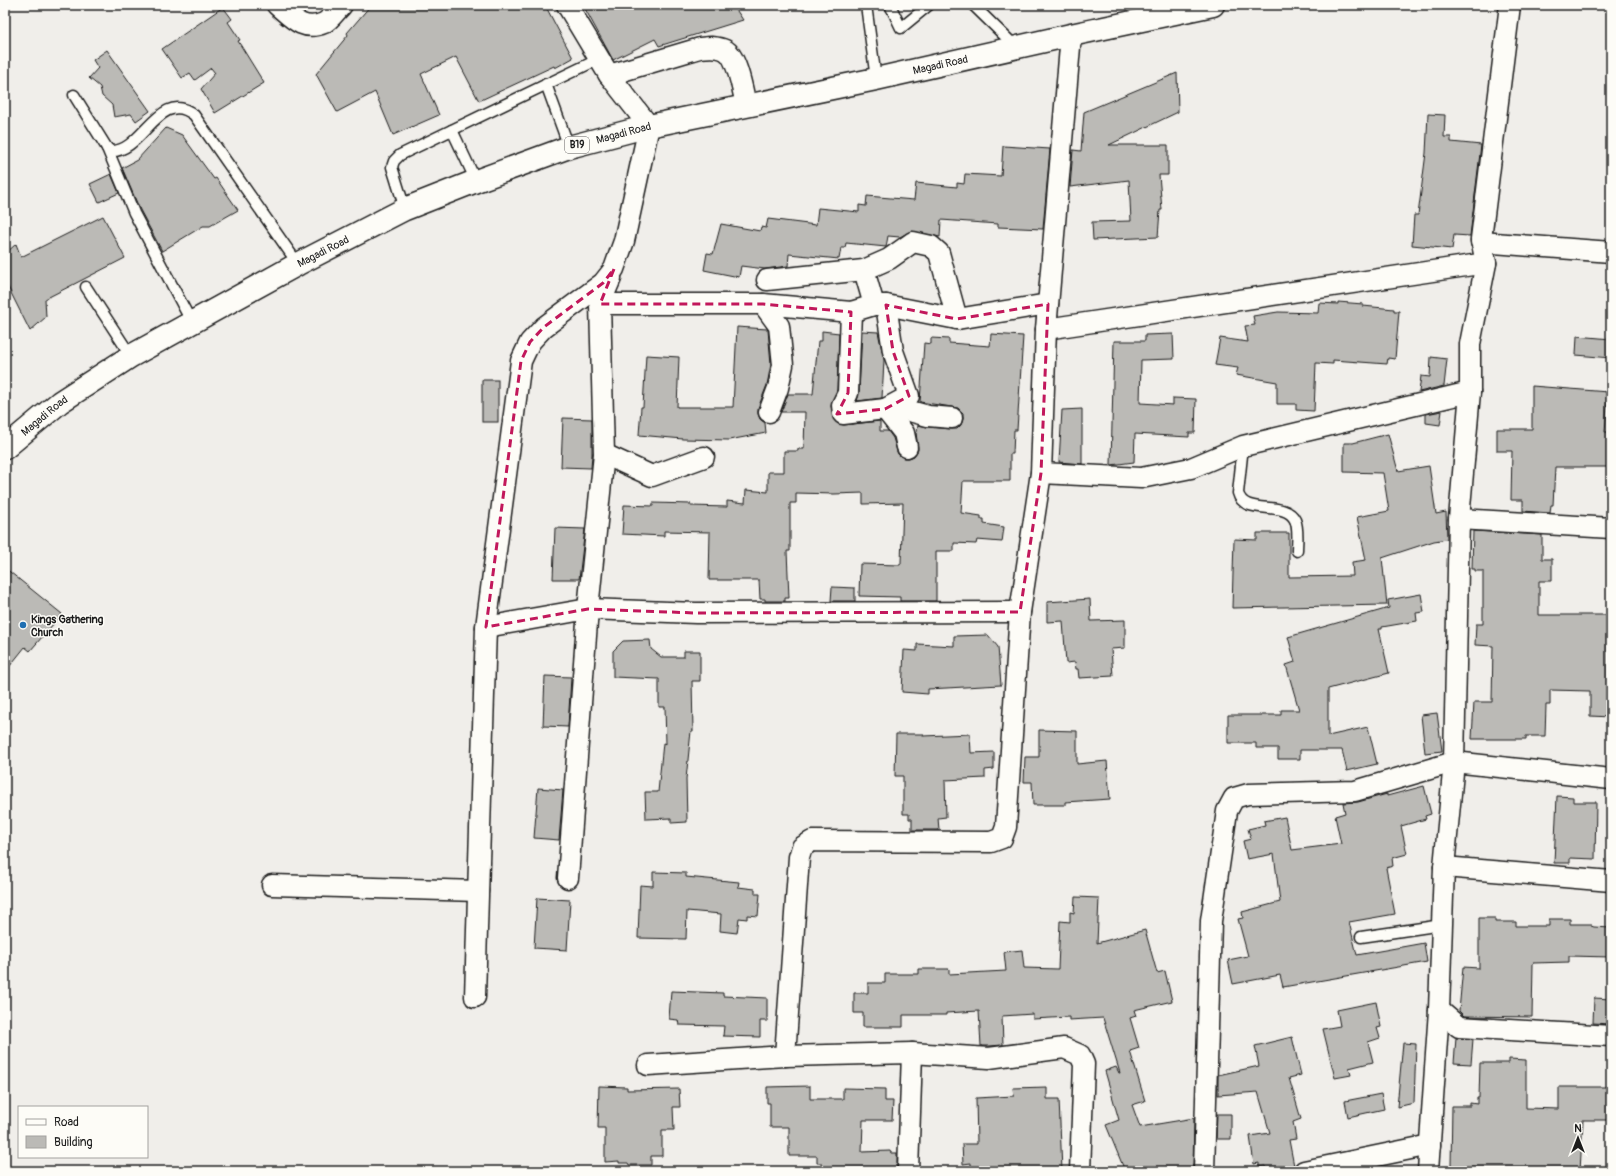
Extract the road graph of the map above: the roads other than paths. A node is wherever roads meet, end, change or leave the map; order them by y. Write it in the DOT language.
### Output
graph roads {
  1 [pos="277,5"];
  2 [pos="342,5"];
  3 [pos="567,5"];
  4 [pos="866,5"];
  5 [pos="890,5"];
  6 [pos="929,5"];
  7 [pos="973,5"];
  8 [pos="1211,5"];
  9 [pos="1510,5"];
  10 [pos="1071,35"];
  11 [pos="1016,47"];
  12 [pos="604,67"];
  13 [pos="876,79"];
  14 [pos="546,84"];
  15 [pos="74,95"];
  16 [pos="746,105"];
  17 [pos="649,126"];
  18 [pos="452,130"];
  19 [pos="569,147"];
  20 [pos="107,148"];
  21 [pos="476,181"];
  22 [pos="405,209"];
  23 [pos="1482,242"];
  24 [pos="1611,252"];
  25 [pos="1486,262"];
  26 [pos="298,264"];
  27 [pos="614,269"];
  28 [pos="864,270"];
  29 [pos="767,280"];
  30 [pos="86,287"];
  31 [pos="600,304"];
  32 [pos="763,304"];
  33 [pos="1048,304"];
  34 [pos="880,305"];
  35 [pos="851,312"];
  36 [pos="957,319"];
  37 [pos="192,323"];
  38 [pos="1046,329"];
  39 [pos="131,356"];
  40 [pos="1470,392"];
  41 [pos="885,410"];
  42 [pos="769,412"];
  43 [pos="952,418"];
  44 [pos="1243,446"];
  45 [pos="907,447"];
  46 [pos="5,448"];
  47 [pos="604,454"];
  48 [pos="704,456"];
  49 [pos="1040,473"];
  50 [pos="1459,519"];
  51 [pos="1611,528"];
  52 [pos="1297,551"];
  53 [pos="588,609"];
  54 [pos="1020,612"];
  55 [pos="486,627"];
  56 [pos="1454,762"];
  57 [pos="1611,779"];
  58 [pos="1444,867"];
  59 [pos="568,878"];
  60 [pos="1611,881"];
  61 [pos="272,885"];
  62 [pos="478,891"];
  63 [pos="1442,925"];
  64 [pos="1361,937"];
  65 [pos="475,997"];
  66 [pos="1439,1010"];
  67 [pos="1611,1036"];
  68 [pos="912,1052"];
  69 [pos="784,1056"];
  70 [pos="648,1065"];
  71 [pos="1430,1145"];
  72 [pos="908,1171"];
  73 [pos="1080,1171"];
  74 [pos="1204,1171"];
  75 [pos="1304,1171"];
  76 [pos="1428,1171"];
  1 -- 2 [label="street"];
  3 -- 12 [label="street"];
  4 -- 13 [label="lane"];
  5 -- 6 [label="lane"];
  7 -- 11 [label="lane"];
  8 -- 10 [label="highway, Magadi Road / B19"];
  9 -- 23 [label="street"];
  10 -- 11 [label="highway, Magadi Road / B19"];
  10 -- 33 [label="street"];
  11 -- 13 [label="highway, Magadi Road / B19"];
  12 -- 14 [label="lane"];
  12 -- 16 [label="street"];
  12 -- 17 [label="street"];
  13 -- 16 [label="highway, Magadi Road / B19"];
  14 -- 18 [label="lane"];
  14 -- 19 [label="lane"];
  15 -- 20 [label="lane"];
  16 -- 17 [label="highway, Magadi Road / B19"];
  17 -- 19 [label="highway, Magadi Road / B19"];
  17 -- 27 [label="street"];
  18 -- 21 [label="lane"];
  18 -- 22 [label="lane"];
  19 -- 21 [label="highway, Magadi Road / B19"];
  20 -- 26 [label="lane"];
  20 -- 37 [label="lane"];
  21 -- 22 [label="highway, Magadi Road / B19"];
  22 -- 26 [label="highway, Magadi Road / B19"];
  23 -- 24 [label="street"];
  23 -- 25 [label="street"];
  25 -- 38 [label="street"];
  25 -- 40 [label="street"];
  26 -- 37 [label="highway, Magadi Road / B19"];
  27 -- 31 [label="street"];
  27 -- 55 [label="street"];
  28 -- 29 [label="street"];
  28 -- 34 [label="street"];
  28 -- 36 [label="street"];
  30 -- 39 [label="lane"];
  31 -- 32 [label="street"];
  31 -- 47 [label="street"];
  32 -- 35 [label="street"];
  32 -- 42 [label="street"];
  33 -- 36 [label="street"];
  33 -- 38 [label="street"];
  34 -- 35 [label="street"];
  34 -- 36 [label="street"];
  34 -- 41 [label="street"];
  35 -- 41 [label="street"];
  37 -- 39 [label="highway, Magadi Road / B19"];
  38 -- 49 [label="street"];
  39 -- 46 [label="highway, Magadi Road / B19"];
  40 -- 44 [label="street"];
  40 -- 50 [label="street"];
  41 -- 43 [label="street"];
  41 -- 45 [label="street"];
  44 -- 49 [label="street"];
  44 -- 52 [label="lane"];
  47 -- 48 [label="street"];
  47 -- 53 [label="street"];
  49 -- 54 [label="street"];
  50 -- 51 [label="street"];
  50 -- 56 [label="street"];
  53 -- 54 [label="street"];
  53 -- 55 [label="street"];
  53 -- 59 [label="street"];
  54 -- 69 [label="street"];
  55 -- 62 [label="street"];
  56 -- 57 [label="street"];
  56 -- 58 [label="street"];
  56 -- 74 [label="street"];
  58 -- 60 [label="street"];
  58 -- 63 [label="street"];
  61 -- 62 [label="street"];
  62 -- 65 [label="street"];
  63 -- 64 [label="lane"];
  63 -- 66 [label="street"];
  66 -- 67 [label="street"];
  66 -- 71 [label="street"];
  68 -- 69 [label="street"];
  68 -- 72 [label="street"];
  68 -- 73 [label="street"];
  69 -- 70 [label="street"];
  71 -- 75 [label="street"];
  71 -- 76 [label="street"];
}
